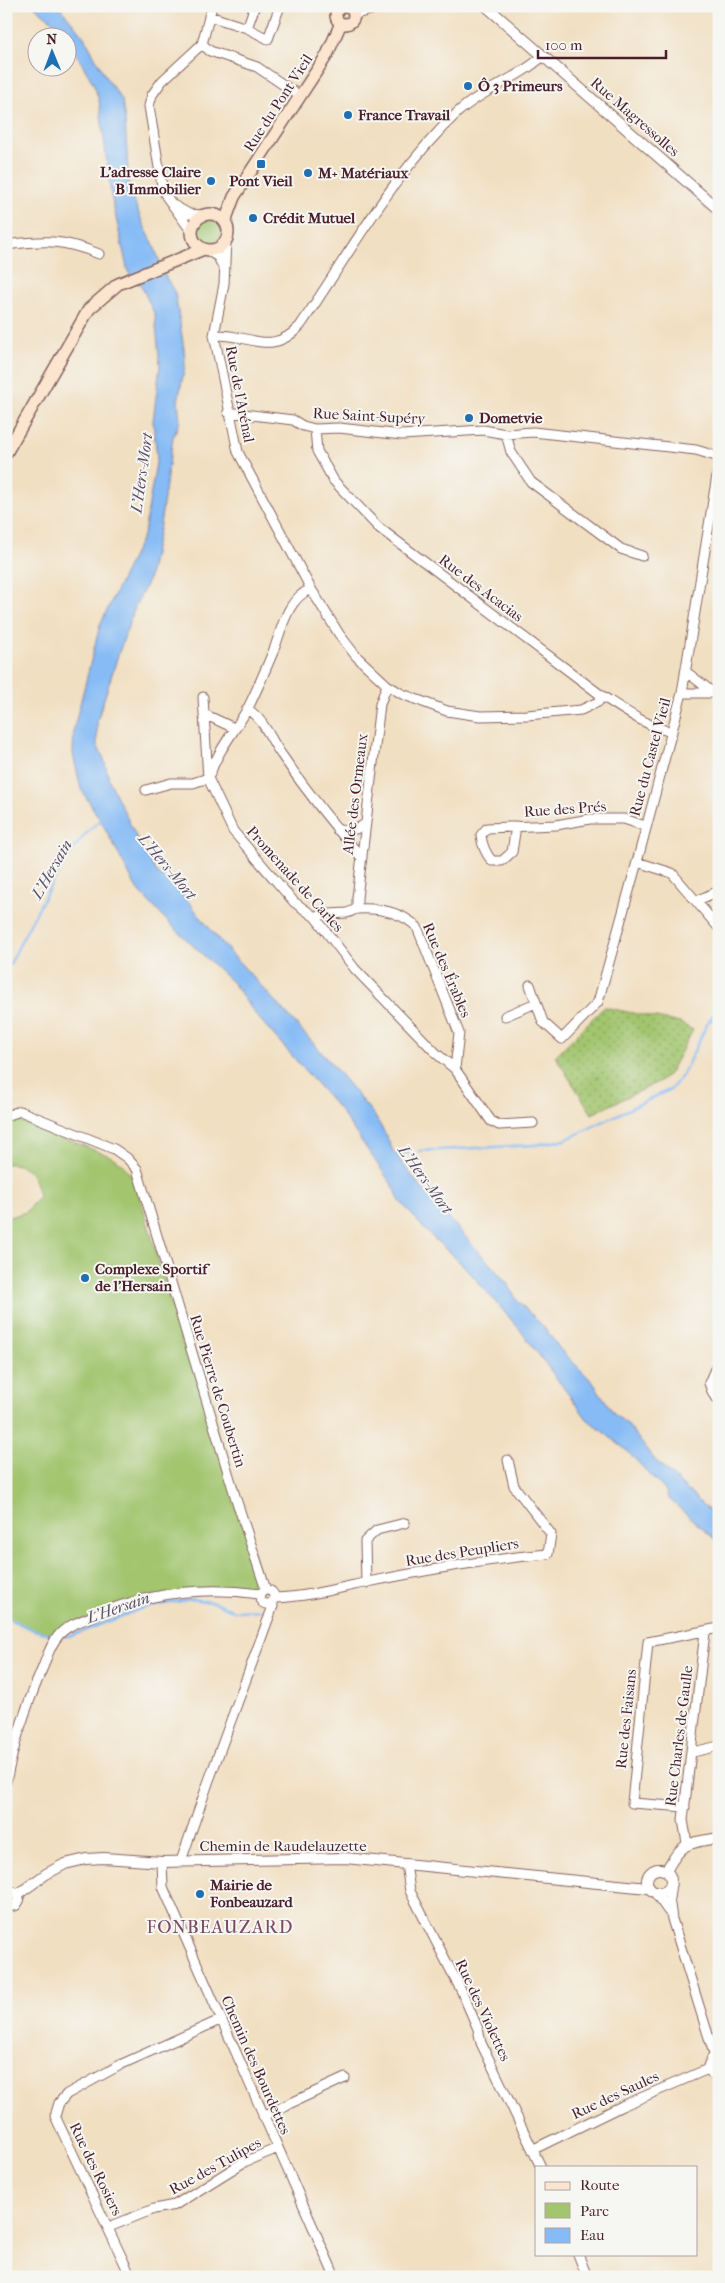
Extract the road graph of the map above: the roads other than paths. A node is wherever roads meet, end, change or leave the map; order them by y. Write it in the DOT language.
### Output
graph roads {
  1 [pos="212,6"];
  2 [pos="254,6"];
  3 [pos="280,6"];
  4 [pos="342,6"];
  5 [pos="383,6"];
  6 [pos="486,6"];
  7 [pos="354,14"];
  8 [pos="209,16"];
  9 [pos="341,23"];
  10 [pos="247,28"];
  11 [pos="202,44"];
  12 [pos="543,56"];
  13 [pos="300,96"];
  14 [pos="234,196"];
  15 [pos="172,205"];
  16 [pos="719,210"];
  17 [pos="205,214"];
  18 [pos="226,224"];
  19 [pos="192,234"];
  20 [pos="226,241"];
  21 [pos="6,245"];
  22 [pos="206,250"];
  23 [pos="99,254"];
  24 [pos="176,260"];
  25 [pos="224,269"];
  26 [pos="214,334"];
  27 [pos="228,412"];
  28 [pos="315,429"];
  29 [pos="506,434"];
  30 [pos="6,452"];
  31 [pos="719,457"];
  32 [pos="719,463"];
  33 [pos="718,483"];
  34 [pos="642,556"];
  35 [pos="311,589"];
  36 [pos="685,673"];
  37 [pos="387,685"];
  38 [pos="682,693"];
  39 [pos="715,695"];
  40 [pos="602,696"];
  41 [pos="203,697"];
  42 [pos="247,708"];
  43 [pos="204,714"];
  44 [pos="234,728"];
  45 [pos="672,732"];
  46 [pos="208,778"];
  47 [pos="146,790"];
  48 [pos="366,824"];
  49 [pos="516,826"];
  50 [pos="645,826"];
  51 [pos="337,830"];
  52 [pos="362,858"];
  53 [pos="637,862"];
  54 [pos="719,896"];
  55 [pos="696,901"];
  56 [pos="358,909"];
  57 [pos="315,917"];
  58 [pos="719,928"];
  59 [pos="530,985"];
  60 [pos="536,1003"];
  61 [pos="505,1016"];
  62 [pos="457,1048"];
  63 [pos="437,1054"];
  64 [pos="455,1069"];
  65 [pos="6,1116"];
  66 [pos="533,1123"];
  67 [pos="719,1367"];
  68 [pos="719,1400"];
  69 [pos="508,1460"];
  70 [pos="405,1523"];
  71 [pos="366,1583"];
  72 [pos="263,1592"];
  73 [pos="272,1600"];
  74 [pos="719,1628"];
  75 [pos="705,1632"];
  76 [pos="719,1746"];
  77 [pos="693,1752"];
  78 [pos="6,1782"];
  79 [pos="685,1807"];
  80 [pos="719,1838"];
  81 [pos="687,1843"];
  82 [pos="162,1862"];
  83 [pos="181,1862"];
  84 [pos="406,1864"];
  85 [pos="666,1871"];
  86 [pos="671,1884"];
  87 [pos="652,1891"];
  88 [pos="9,1893"];
  89 [pos="6,1904"];
  90 [pos="672,1919"];
  91 [pos="220,2020"];
  92 [pos="717,2058"];
  93 [pos="708,2069"];
  94 [pos="719,2076"];
  95 [pos="345,2078"];
  96 [pos="263,2116"];
  97 [pos="278,2148"];
  98 [pos="534,2149"];
  99 [pos="541,2166"];
  100 [pos="109,2227"];
  101 [pos="579,2256"];
  102 [pos="131,2277"];
  103 [pos="335,2277"];
  104 [pos="587,2277"];
  1 -- 8 [label="street"];
  2 -- 10 [label="street"];
  3 -- 10 [label="street"];
  4 -- 7 [label="main road"];
  4 -- 9 [label="main road"];
  5 -- 7 [label="street"];
  6 -- 12 [label="street, Rue Magressolles"];
  7 -- 9 [label="main road"];
  8 -- 10 [label="street"];
  8 -- 11 [label="street"];
  9 -- 13 [label="main road, Rue du Pont Vieil"];
  11 -- 13 [label="street"];
  11 -- 15 [label="street"];
  12 -- 16 [label="street, Rue Magressolles"];
  12 -- 26 [label="street"];
  13 -- 14 [label="main road, Rue du Pont Vieil"];
  14 -- 17 [label="main road, Rue du Pont Vieil"];
  14 -- 18 [label="main road, Rue du Pont Vieil"];
  15 -- 17 [label="street"];
  15 -- 19 [label="street"];
  17 -- 18 [label="main road"];
  17 -- 19 [label="main road"];
  18 -- 20 [label="main road"];
  19 -- 22 [label="main road"];
  19 -- 24 [label="main road"];
  20 -- 22 [label="main road"];
  20 -- 25 [label="street, Rue de l'Arénal"];
  21 -- 23 [label="street"];
  22 -- 24 [label="main road"];
  22 -- 25 [label="street"];
  24 -- 30 [label="main road"];
  25 -- 26 [label="street, Rue de l'Arénal"];
  26 -- 27 [label="street, Rue de l'Arénal"];
  27 -- 28 [label="street, Rue Saint-Supéry"];
  27 -- 35 [label="street, Rue de l'Arénal"];
  28 -- 29 [label="street, Rue Saint-Supéry"];
  28 -- 40 [label="street, Rue des Acacias"];
  29 -- 31 [label="street, Rue Saint-Supéry"];
  29 -- 34 [label="street"];
  32 -- 33 [label="street, Rue du Castel Vieil"];
  33 -- 36 [label="street, Rue du Castel Vieil"];
  35 -- 37 [label="street, Rue de l'Arénal"];
  35 -- 42 [label="street"];
  36 -- 38 [label="street, Rue du Castel Vieil"];
  36 -- 39 [label="street"];
  37 -- 40 [label="street, Rue de l'Arénal"];
  37 -- 48 [label="street, Allée des Ormeaux"];
  38 -- 39 [label="street"];
  38 -- 45 [label="street, Rue du Castel Vieil"];
  40 -- 45 [label="street, Rue des Acacias"];
  41 -- 43 [label="street"];
  42 -- 44 [label="street"];
  42 -- 51 [label="street"];
  43 -- 44 [label="street"];
  43 -- 46 [label="street"];
  44 -- 46 [label="street"];
  45 -- 50 [label="street, Rue du Castel Vieil"];
  46 -- 47 [label="street"];
  46 -- 57 [label="street, Promenade de Carles"];
  48 -- 51 [label="street"];
  48 -- 52 [label="street, Allée des Ormeaux"];
  49 -- 49 [label="street, Rue des Prés"];
  49 -- 50 [label="street, Rue des Prés"];
  50 -- 53 [label="street, Rue du Castel Vieil"];
  51 -- 52 [label="street"];
  52 -- 56 [label="street, Allée des Ormeaux"];
  53 -- 55 [label="street"];
  53 -- 60 [label="street, Rue du Castel Vieil"];
  54 -- 55 [label="street"];
  55 -- 58 [label="street"];
  56 -- 57 [label="street, Rue des Érables"];
  56 -- 62 [label="street, Rue des Érables"];
  57 -- 63 [label="street, Promenade de Carles"];
  59 -- 60 [label="street"];
  60 -- 61 [label="street"];
  62 -- 63 [label="street"];
  62 -- 64 [label="street, Rue des Érables"];
  63 -- 64 [label="street, Promenade de Carles"];
  64 -- 66 [label="street, Promenade de Carles"];
  65 -- 72 [label="street, Rue Pierre de Coubertin"];
  67 -- 68 [label="street"];
  69 -- 71 [label="street, Rue des Peupliers"];
  70 -- 71 [label="street"];
  71 -- 73 [label="street, Rue des Peupliers"];
  72 -- 73 [label="street"];
  72 -- 78 [label="street"];
  73 -- 83 [label="street"];
  74 -- 75 [label="street"];
  75 -- 77 [label="street, Rue Charles de Gaulle"];
  75 -- 79 [label="street, Rue des Faisans"];
  76 -- 77 [label="street"];
  77 -- 79 [label="street, Rue Charles de Gaulle"];
  79 -- 81 [label="street, Rue Charles de Gaulle"];
  80 -- 81 [label="street"];
  81 -- 85 [label="street"];
  82 -- 83 [label="street, Chemin de Raudelauzette"];
  82 -- 88 [label="street, Chemin de Raudelauzette"];
  82 -- 91 [label="street, Chemin des Bourdettes"];
  83 -- 84 [label="street, Chemin de Raudelauzette"];
  84 -- 87 [label="street, Chemin de Raudelauzette"];
  84 -- 98 [label="street, Rue des Violettes"];
  85 -- 86 [label="street"];
  85 -- 87 [label="street"];
  86 -- 87 [label="street"];
  86 -- 90 [label="street"];
  87 -- 90 [label="street"];
  88 -- 89 [label="street, Chemin de Raudelauzette"];
  90 -- 92 [label="street"];
  91 -- 96 [label="street, Chemin des Bourdettes"];
  91 -- 100 [label="street, Rue des Rosiers"];
  92 -- 93 [label="street"];
  93 -- 94 [label="street"];
  93 -- 98 [label="street, Rue des Saules"];
  95 -- 96 [label="street"];
  96 -- 97 [label="street, Chemin des Bourdettes"];
  97 -- 100 [label="street, Rue des Tulipes"];
  97 -- 103 [label="street, Chemin des Bourdettes"];
  98 -- 99 [label="street, Rue des Violettes"];
  100 -- 102 [label="street, Rue des Rosiers"];
  101 -- 104 [label="street"];
}
